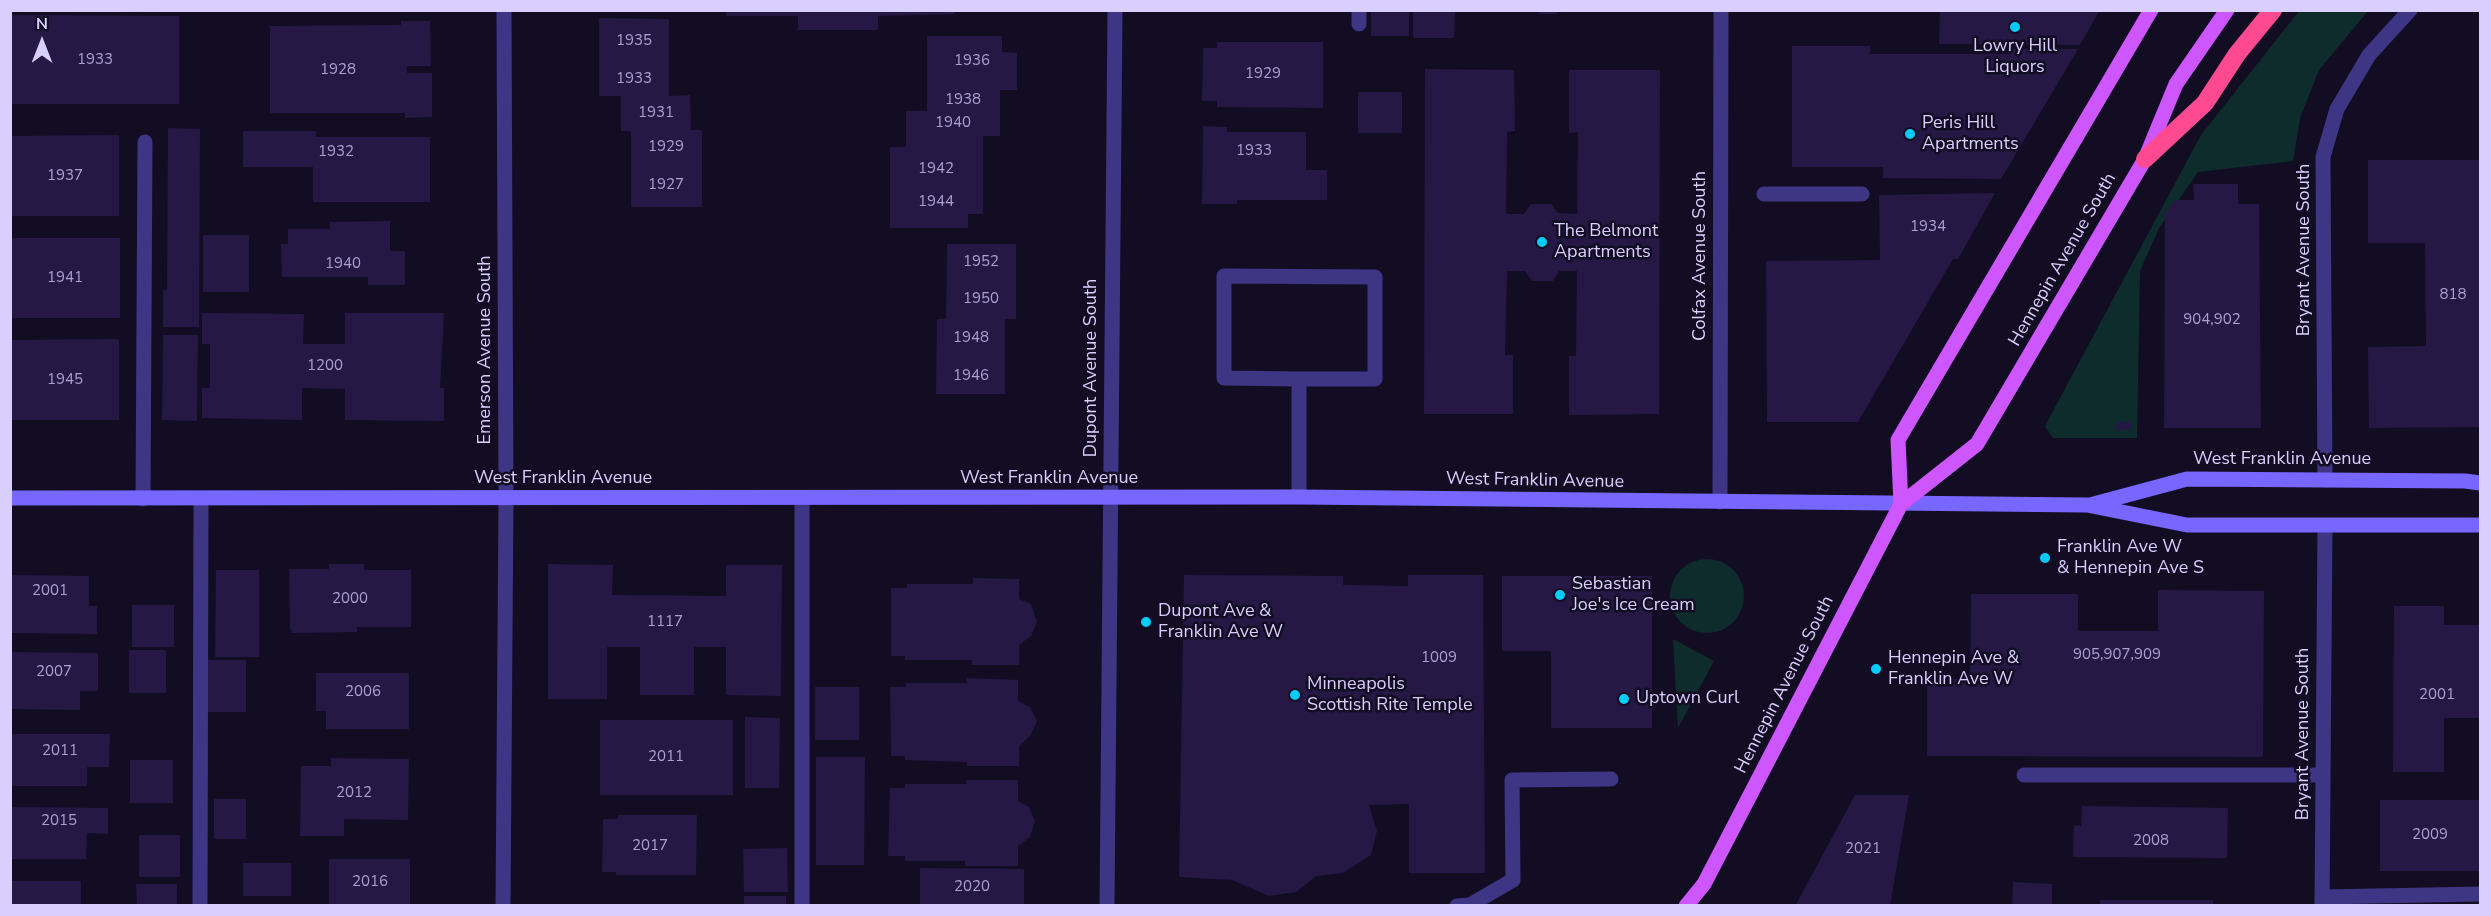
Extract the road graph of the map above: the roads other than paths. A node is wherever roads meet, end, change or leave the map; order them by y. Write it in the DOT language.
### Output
graph roads {
  1 [pos="504,10"];
  2 [pos="1115,10"];
  3 [pos="1721,10"];
  4 [pos="2151,10"];
  5 [pos="2227,10"];
  6 [pos="2273,10"];
  7 [pos="2410,10"];
  8 [pos="146,142"];
  9 [pos="2145,159"];
  10 [pos="1764,194"];
  11 [pos="1862,194"];
  12 [pos="1299,379"];
  13 [pos="2325,480"];
  14 [pos="2481,483"];
  15 [pos="1299,497"];
  16 [pos="10,498"];
  17 [pos="143,499"];
  18 [pos="201,499"];
  19 [pos="506,499"];
  20 [pos="802,499"];
  21 [pos="1110,499"];
  22 [pos="1720,502"];
  23 [pos="1901,504"];
  24 [pos="2087,505"];
  25 [pos="2481,525"];
  26 [pos="2325,526"];
  27 [pos="2024,775"];
  28 [pos="2323,775"];
  29 [pos="1611,779"];
  30 [pos="1704,884"];
  31 [pos="2481,894"];
  32 [pos="2322,901"];
  33 [pos="200,906"];
  34 [pos="503,906"];
  35 [pos="802,906"];
  36 [pos="1107,906"];
  37 [pos="1457,906"];
  38 [pos="1686,906"];
  39 [pos="1701,906"];
  1 -- 19 [label="street, Emerson Avenue South"];
  2 -- 21 [label="street, Dupont Avenue South"];
  3 -- 22 [label="street, Colfax Avenue South"];
  4 -- 23 [label="main road"];
  5 -- 9 [label="main road, Hennepin Avenue South"];
  6 -- 9 [label="highway"];
  7 -- 13 [label="street, Bryant Avenue South"];
  8 -- 17 [label="street"];
  9 -- 23 [label="main road, Hennepin Avenue South"];
  10 -- 11 [label="street"];
  12 -- 12 [label="street"];
  12 -- 15 [label="street"];
  13 -- 14 [label="street, West Franklin Avenue"];
  13 -- 24 [label="street, West Franklin Avenue"];
  15 -- 21 [label="street, West Franklin Avenue"];
  15 -- 22 [label="street, West Franklin Avenue"];
  16 -- 17 [label="street, West Franklin Avenue"];
  17 -- 18 [label="street, West Franklin Avenue"];
  18 -- 19 [label="street, West Franklin Avenue"];
  18 -- 33 [label="street"];
  19 -- 20 [label="street, West Franklin Avenue"];
  19 -- 34 [label="street, Emerson Avenue South"];
  20 -- 21 [label="street, West Franklin Avenue"];
  20 -- 35 [label="street"];
  21 -- 36 [label="street, Dupont Avenue South"];
  22 -- 23 [label="street, West Franklin Avenue"];
  23 -- 24 [label="street, West Franklin Avenue"];
  23 -- 30 [label="main road, Hennepin Avenue South"];
  24 -- 26 [label="street, West Franklin Avenue"];
  25 -- 26 [label="street, West Franklin Avenue"];
  26 -- 28 [label="street, Bryant Avenue South"];
  27 -- 28 [label="street"];
  28 -- 32 [label="street, Bryant Avenue South"];
  29 -- 37 [label="street"];
  30 -- 38 [label="main road, Hennepin Avenue South"];
  30 -- 39 [label="main road, Hennepin Avenue South"];
  31 -- 32 [label="street"];
}
